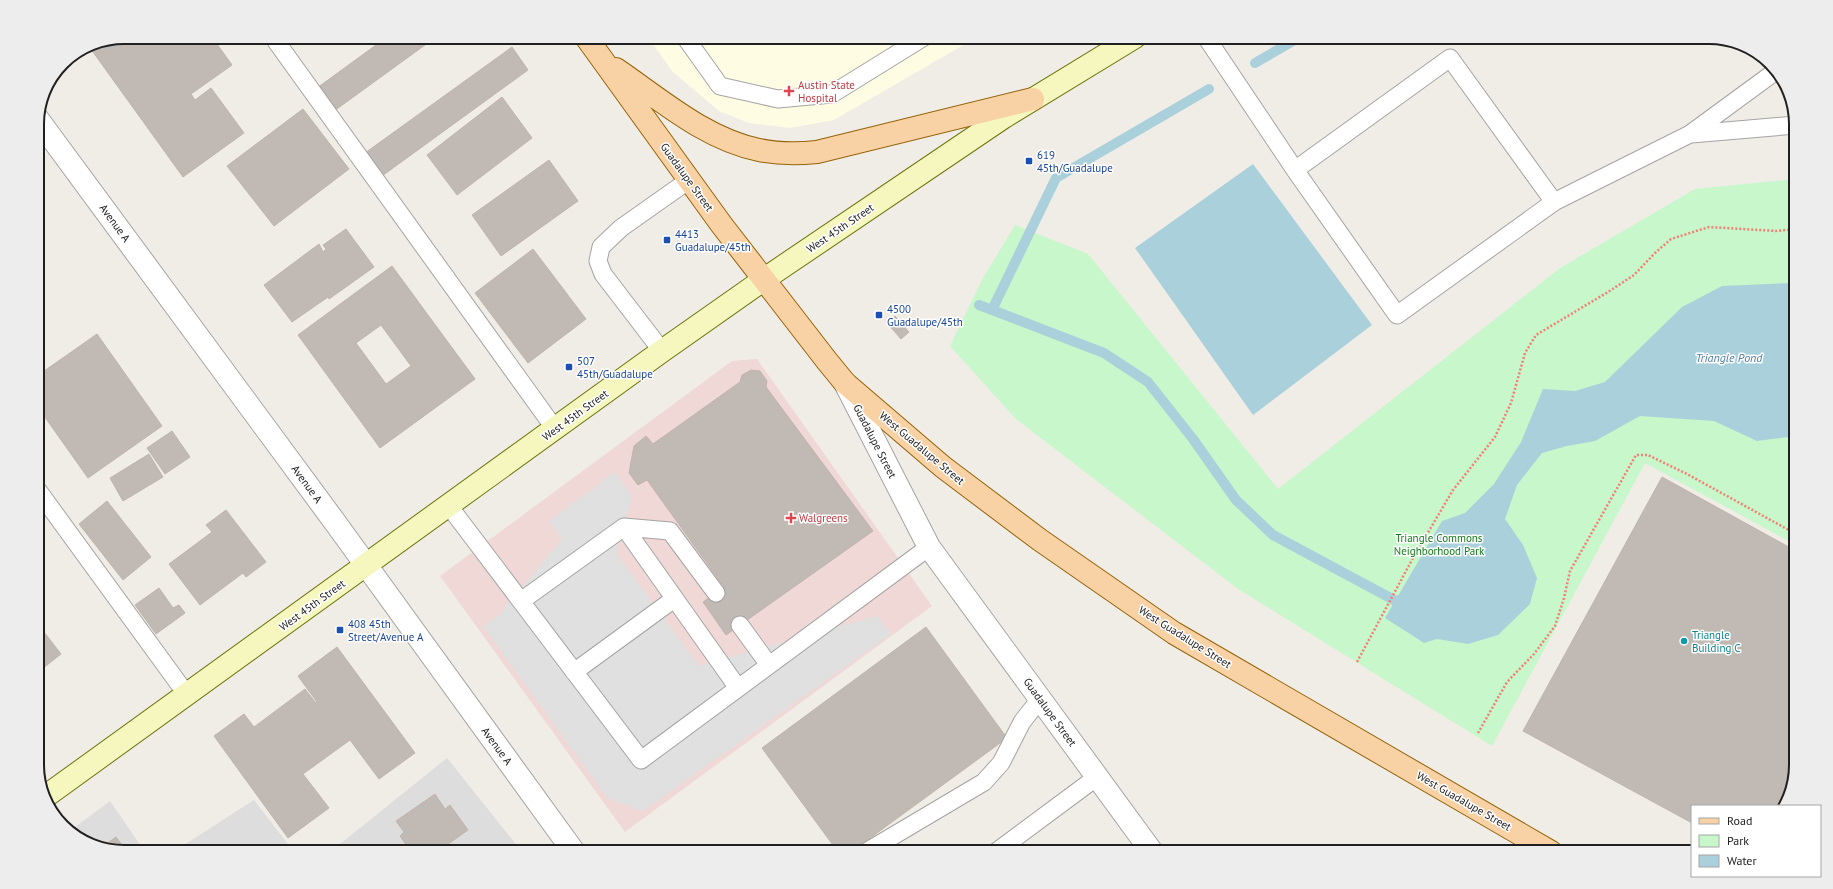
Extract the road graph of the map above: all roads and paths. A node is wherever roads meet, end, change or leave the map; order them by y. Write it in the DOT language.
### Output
graph roads {
  1 [pos="278,44"];
  2 [pos="591,44"];
  3 [pos="690,44"];
  4 [pos="913,44"];
  5 [pos="1124,44"];
  6 [pos="1211,44"];
  7 [pos="602,60"];
  8 [pos="1772,74"];
  9 [pos="1033,99"];
  10 [pos="1789,126"];
  11 [pos="44,128"];
  12 [pos="1690,134"];
  13 [pos="1295,170"];
  14 [pos="690,180"];
  15 [pos="1554,202"];
  16 [pos="1789,230"];
  17 [pos="763,280"];
  18 [pos="662,351"];
  19 [pos="845,383"];
  20 [pos="555,429"];
  21 [pos="44,499"];
  22 [pos="449,506"];
  23 [pos="624,527"];
  24 [pos="1789,530"];
  25 [pos="929,547"];
  26 [pos="366,566"];
  27 [pos="716,593"];
  28 [pos="674,599"];
  29 [pos="521,601"];
  30 [pos="740,625"];
  31 [pos="1357,662"];
  32 [pos="769,665"];
  33 [pos="574,672"];
  34 [pos="738,688"];
  35 [pos="187,695"];
  36 [pos="1040,699"];
  37 [pos="1478,733"];
  38 [pos="1097,777"];
  39 [pos="49,794"];
  40 [pos="569,845"];
  41 [pos="878,845"];
  42 [pos="1005,845"];
  43 [pos="1147,845"];
  44 [pos="1539,845"];
  1 -- 20 [label="lane"];
  2 -- 7 [label="main road, Guadalupe Street"];
  3 -- 4 [label="lane"];
  5 -- 9 [label="main road, West 45th Street"];
  6 -- 13 [label="lane"];
  7 -- 9 [label="main road"];
  7 -- 14 [label="main road, Guadalupe Street"];
  8 -- 12 [label="lane"];
  9 -- 17 [label="main road, West 45th Street"];
  10 -- 12 [label="lane"];
  11 -- 26 [label="street, Avenue A"];
  12 -- 15 [label="lane"];
  13 -- 15 [label="lane"];
  13 -- 15 [label="lane"];
  14 -- 17 [label="main road, Guadalupe Street"];
  14 -- 18 [label="lane"];
  16 -- 31 [label="path"];
  17 -- 18 [label="main road, West 45th Street"];
  17 -- 19 [label="main road, Guadalupe Street"];
  18 -- 20 [label="main road, West 45th Street"];
  19 -- 25 [label="street, Guadalupe Street"];
  19 -- 44 [label="main road, West Guadalupe Street"];
  20 -- 22 [label="main road, West 45th Street"];
  21 -- 35 [label="lane"];
  22 -- 26 [label="main road, West 45th Street"];
  22 -- 29 [label="lane"];
  23 -- 27 [label="lane"];
  23 -- 28 [label="lane"];
  23 -- 29 [label="lane"];
  24 -- 37 [label="path"];
  25 -- 32 [label="lane"];
  25 -- 36 [label="street, Guadalupe Street"];
  26 -- 35 [label="main road, West 45th Street"];
  26 -- 40 [label="street, Avenue A"];
  28 -- 33 [label="lane"];
  28 -- 34 [label="lane"];
  29 -- 33 [label="lane"];
  30 -- 32 [label="lane"];
  32 -- 34 [label="lane"];
  33 -- 34 [label="lane"];
  35 -- 39 [label="main road, West 45th Street"];
  36 -- 38 [label="street, Guadalupe Street"];
  36 -- 41 [label="lane"];
  38 -- 42 [label="lane"];
  38 -- 43 [label="street, Guadalupe Street"];
}
